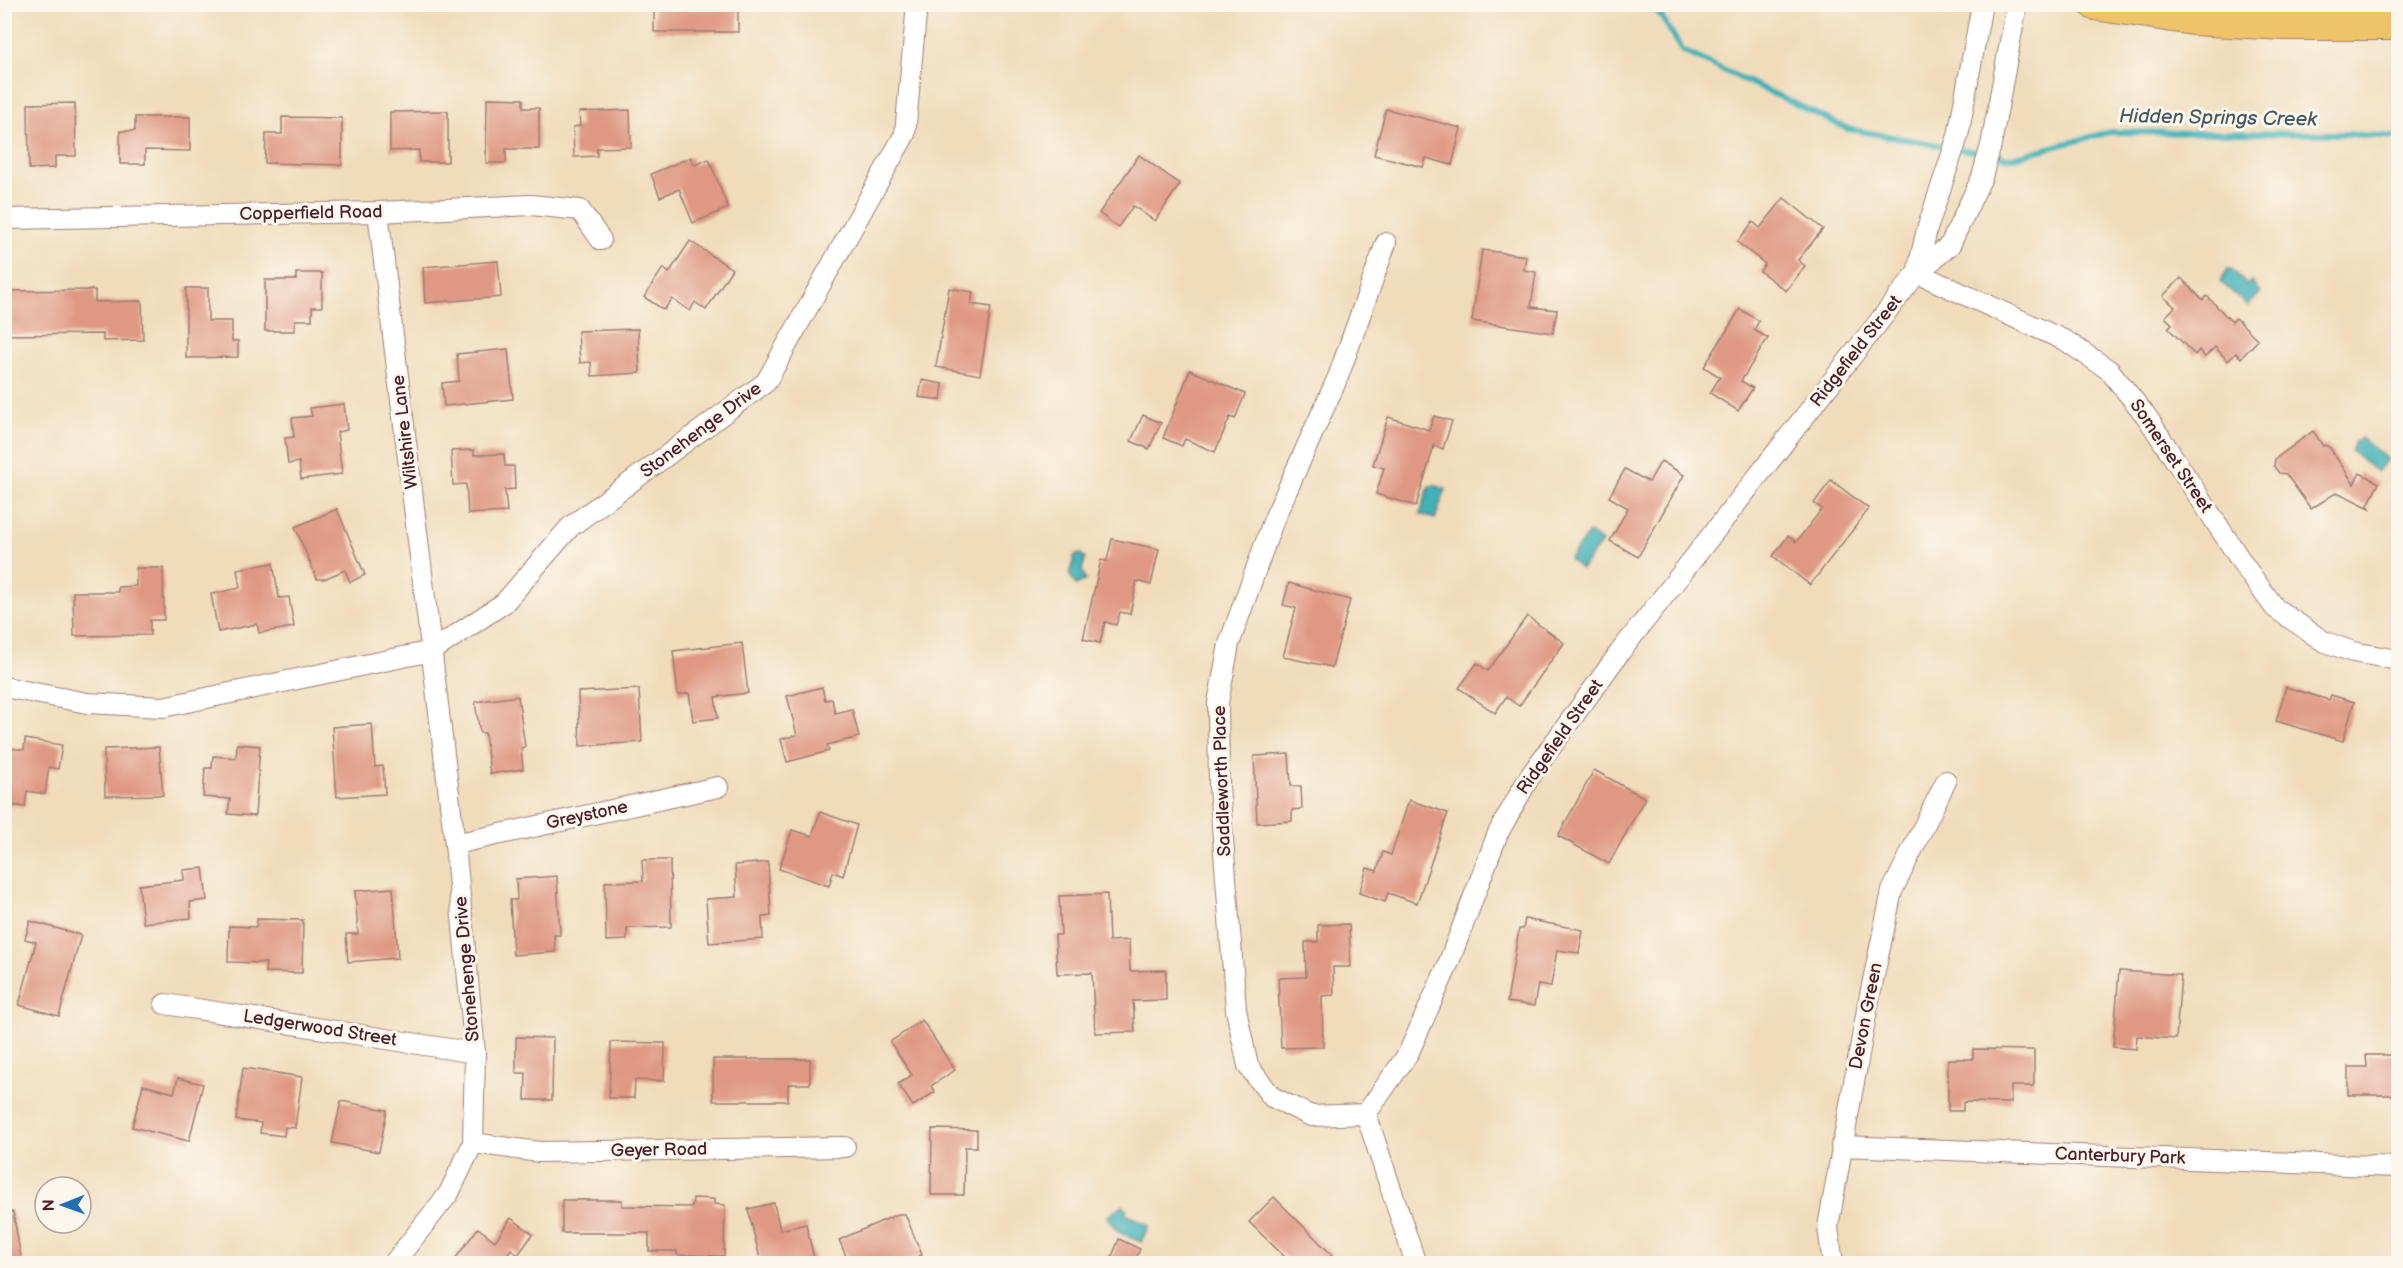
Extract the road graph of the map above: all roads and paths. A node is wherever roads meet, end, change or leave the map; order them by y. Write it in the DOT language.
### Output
graph roads {
  1 [pos="917,4"];
  2 [pos="1982,4"];
  3 [pos="2017,4"];
  4 [pos="2095,4"];
  5 [pos="2194,12"];
  6 [pos="2398,24"];
  7 [pos="378,212"];
  8 [pos="4,219"];
  9 [pos="601,240"];
  10 [pos="1386,243"];
  11 [pos="1917,273"];
  12 [pos="432,651"];
  13 [pos="2398,660"];
  14 [pos="4,687"];
  15 [pos="1946,781"];
  16 [pos="718,787"];
  17 [pos="455,844"];
  18 [pos="165,1004"];
  19 [pos="475,1053"];
  20 [pos="1366,1114"];
  21 [pos="473,1143"];
  22 [pos="1841,1146"];
  23 [pos="845,1147"];
  24 [pos="2398,1167"];
  25 [pos="393,1263"];
  26 [pos="1416,1263"];
  27 [pos="1833,1263"];
  1 -- 12 [label="street, Stonehenge Drive"];
  2 -- 11 [label="street, Ridgefield Street"];
  3 -- 11 [label="street, Ridgefield Street"];
  4 -- 5 [label="main road"];
  5 -- 6 [label="main road"];
  7 -- 8 [label="street, Copperfield Road"];
  7 -- 9 [label="street, Copperfield Road"];
  7 -- 12 [label="street, Wiltshire Lane"];
  10 -- 20 [label="street, Saddleworth Place"];
  11 -- 13 [label="street, Somerset Street"];
  11 -- 20 [label="street, Ridgefield Street"];
  12 -- 14 [label="street, Stonehenge Drive"];
  12 -- 17 [label="street, Stonehenge Drive"];
  15 -- 22 [label="street, Devon Green"];
  16 -- 17 [label="street, Greystone"];
  17 -- 19 [label="street, Stonehenge Drive"];
  18 -- 19 [label="street, Ledgerwood Street"];
  19 -- 21 [label="street, Stonehenge Drive"];
  20 -- 26 [label="street"];
  21 -- 23 [label="street, Geyer Road"];
  21 -- 25 [label="street, Stonehenge Drive"];
  22 -- 24 [label="street, Canterbury Park"];
  22 -- 27 [label="street, Devon Green"];
}
